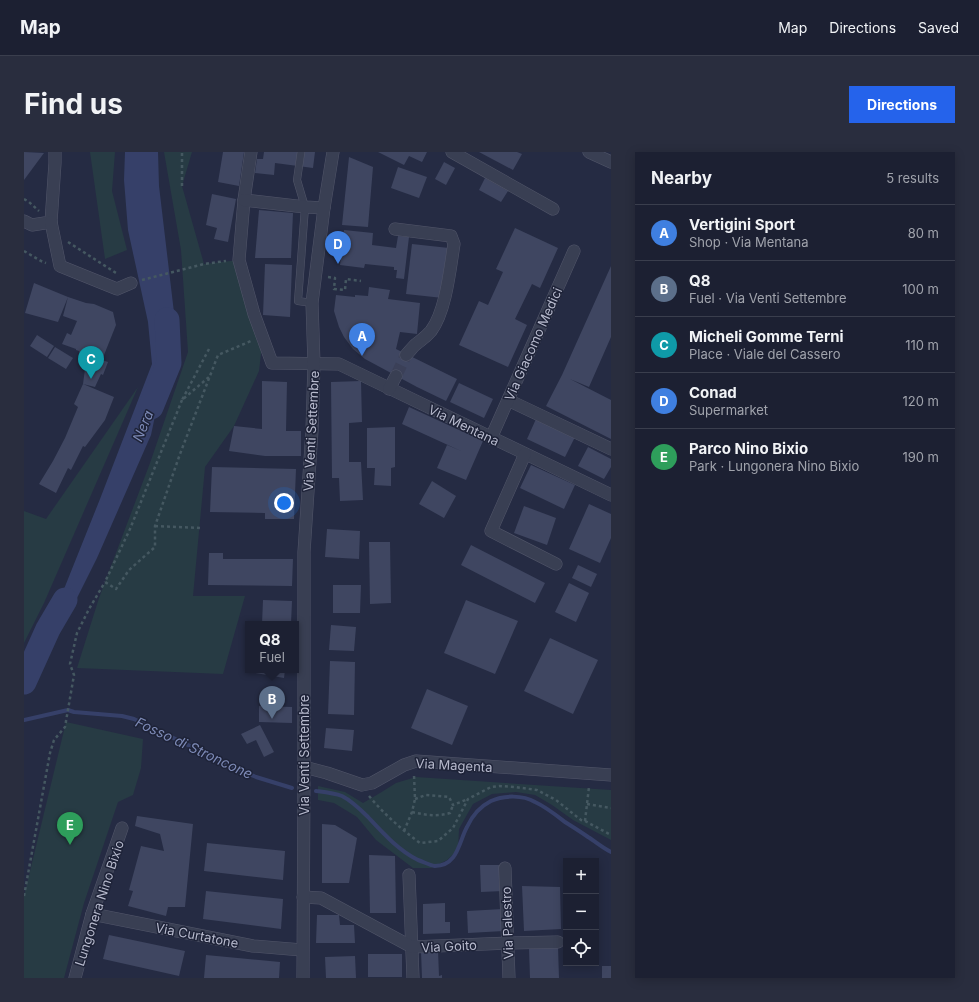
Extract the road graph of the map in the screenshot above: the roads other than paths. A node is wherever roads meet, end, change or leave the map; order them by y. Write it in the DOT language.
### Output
graph roads {
  1 [pos="55,152"];
  2 [pos="251,152"];
  3 [pos="301,152"];
  4 [pos="333,152"];
  5 [pos="452,152"];
  6 [pos="589,152"];
  7 [pos="611,162"];
  8 [pos="244,200"];
  9 [pos="305,207"];
  10 [pos="324,208"];
  11 [pos="553,209"];
  12 [pos="24,221"];
  13 [pos="52,228"];
  14 [pos="395,229"];
  15 [pos="574,251"];
  16 [pos="131,283"];
  17 [pos="312,303"];
  18 [pos="406,355"];
  19 [pos="314,364"];
  20 [pos="396,376"];
  21 [pos="389,389"];
  22 [pos="508,400"];
  23 [pos="491,438"];
  24 [pos="611,449"];
  25 [pos="525,454"];
  26 [pos="611,495"];
  27 [pos="556,564"];
  28 [pos="304,767"];
  29 [pos="611,775"];
  30 [pos="122,828"];
  31 [pos="505,868"];
  32 [pos="409,875"];
  33 [pos="303,897"];
  34 [pos="92,914"];
  35 [pos="558,942"];
  36 [pos="509,943"];
  37 [pos="412,947"];
  38 [pos="302,950"];
  39 [pos="75,978"];
  40 [pos="303,978"];
  41 [pos="413,978"];
  42 [pos="509,978"];
  1 -- 13 [label="street"];
  2 -- 8 [label="street"];
  3 -- 9 [label="lane"];
  4 -- 10 [label="street, Via Venti Settembre"];
  5 -- 11 [label="street"];
  6 -- 7 [label="street"];
  8 -- 9 [label="street"];
  8 -- 19 [label="street, Via Mentana"];
  9 -- 10 [label="street"];
  9 -- 17 [label="lane"];
  10 -- 17 [label="street, Via Venti Settembre"];
  12 -- 13 [label="street"];
  13 -- 16 [label="street"];
  14 -- 18 [label="street"];
  15 -- 22 [label="street, Via Giacomo Medici"];
  17 -- 19 [label="street, Via Venti Settembre"];
  19 -- 21 [label="street, Via Mentana"];
  19 -- 28 [label="street, Via Venti Settembre"];
  20 -- 21 [label="street"];
  21 -- 23 [label="street, Via Mentana"];
  22 -- 23 [label="street, Via Giacomo Medici"];
  22 -- 24 [label="street"];
  23 -- 25 [label="street, Via Mentana"];
  25 -- 26 [label="street, Via Mentana"];
  25 -- 27 [label="street"];
  28 -- 29 [label="street, Via Magenta"];
  28 -- 33 [label="street, Via Venti Settembre"];
  30 -- 34 [label="street, Lungonera Nino Bixio"];
  31 -- 36 [label="street, Via Palestro"];
  32 -- 37 [label="street"];
  33 -- 37 [label="street, Via Goito"];
  33 -- 38 [label="street, Via Venti Settembre"];
  34 -- 38 [label="street, Via Curtatone"];
  34 -- 39 [label="street, Lungonera Nino Bixio"];
  35 -- 36 [label="street, Via Goito"];
  36 -- 37 [label="street, Via Goito"];
  36 -- 42 [label="street, Via Palestro"];
  37 -- 41 [label="street"];
  38 -- 40 [label="street, Via Venti Settembre"];
}
